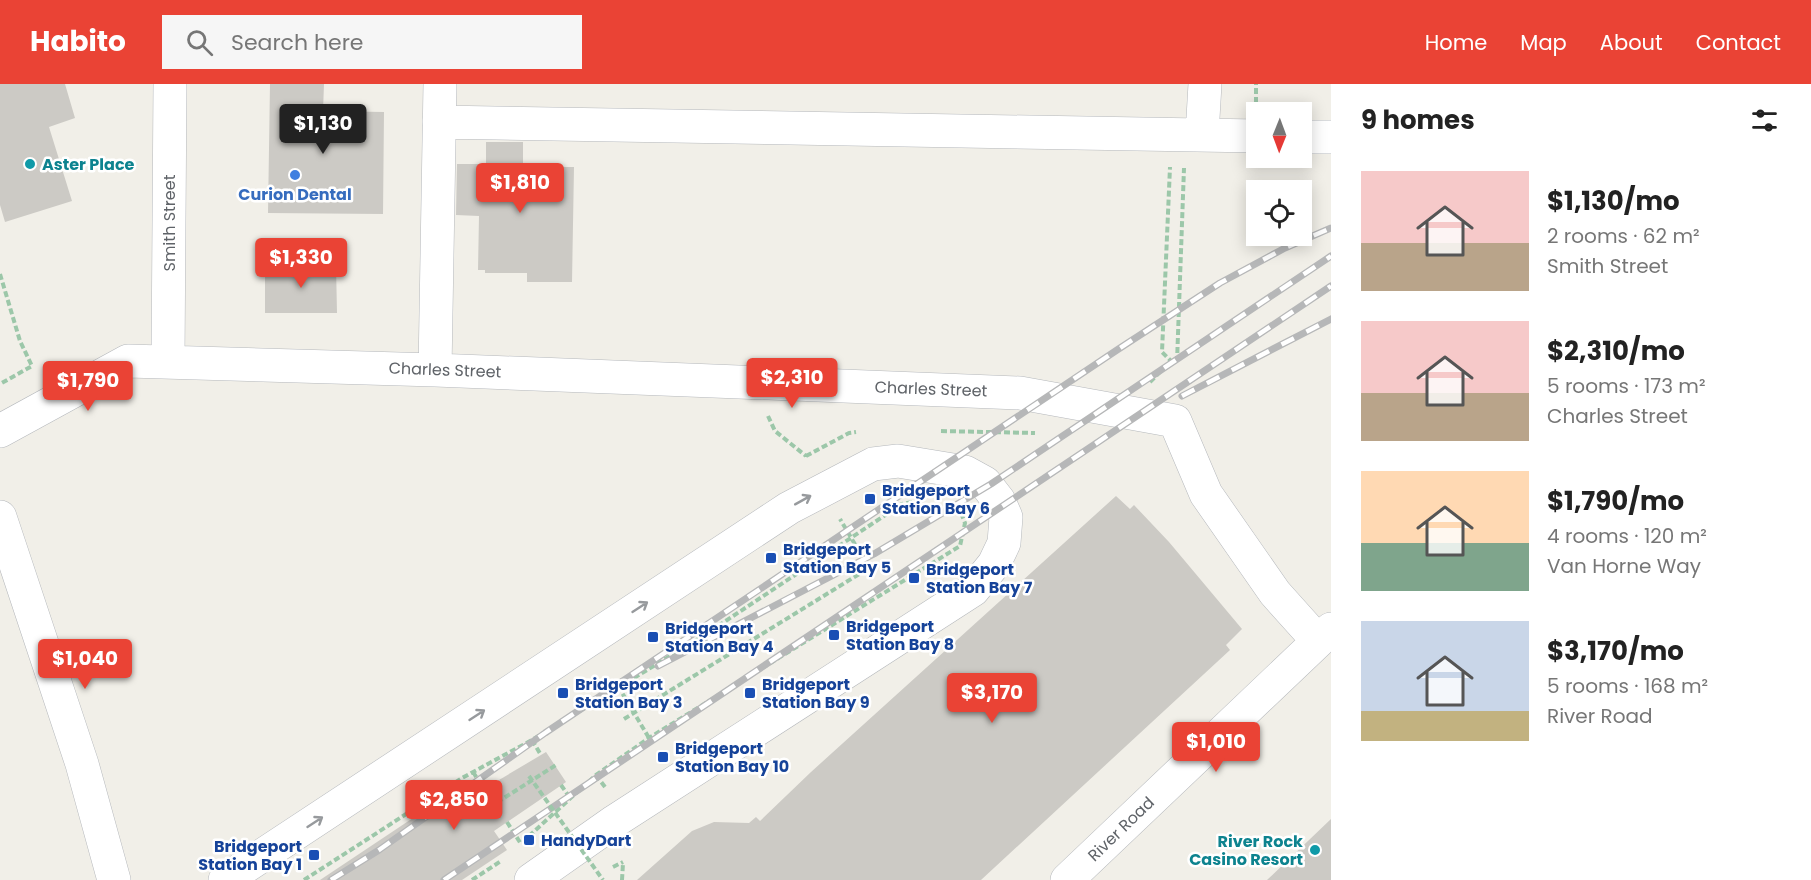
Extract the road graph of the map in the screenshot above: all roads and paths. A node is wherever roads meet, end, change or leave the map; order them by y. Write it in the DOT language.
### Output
graph roads {
  1 [pos="170,84"];
  2 [pos="440,84"];
  3 [pos="1205,84"];
  4 [pos="439,122"];
  5 [pos="1312,137"];
  6 [pos="1331,137"];
  7 [pos="1246,138"];
  8 [pos="1193,147"];
  9 [pos="1170,166"];
  10 [pos="0,274"];
  11 [pos="168,361"];
  12 [pos="1171,361"];
  13 [pos="1177,362"];
  14 [pos="435,370"];
  15 [pos="753,381"];
  16 [pos="0,384"];
  17 [pos="0,431"];
  18 [pos="812,465"];
  19 [pos="921,500"];
  20 [pos="941,503"];
  21 [pos="0,517"];
  22 [pos="839,518"];
  23 [pos="851,537"];
  24 [pos="1324,635"];
  25 [pos="618,686"];
  26 [pos="633,712"];
  27 [pos="624,719"];
  28 [pos="649,738"];
  29 [pos="532,740"];
  30 [pos="541,755"];
  31 [pos="556,765"];
  32 [pos="473,772"];
  33 [pos="531,778"];
  34 [pos="561,785"];
  35 [pos="484,789"];
  36 [pos="570,798"];
  37 [pos="482,812"];
  38 [pos="507,822"];
  39 [pos="521,844"];
  40 [pos="515,850"];
  41 [pos="508,856"];
  42 [pos="623,862"];
  43 [pos="229,879"];
  44 [pos="114,880"];
  45 [pos="303,880"];
  46 [pos="472,880"];
  47 [pos="531,880"];
  48 [pos="603,880"];
  49 [pos="622,880"];
  50 [pos="1067,880"];
  1 -- 11 [label="street, Smith Street"];
  2 -- 4 [label="street"];
  3 -- 8 [label="street"];
  4 -- 8 [label="street"];
  4 -- 14 [label="street"];
  5 -- 6 [label="street"];
  7 -- 8 [label="street"];
  8 -- 13 [label="path"];
  9 -- 12 [label="path"];
  10 -- 16 [label="path"];
  11 -- 14 [label="street, Charles Street"];
  11 -- 17 [label="street, Charles Street"];
  14 -- 15 [label="street, Charles Street"];
  15 -- 18 [label="path"];
  15 -- 24 [label="street, Charles Street"];
  19 -- 23 [label="path"];
  20 -- 28 [label="path"];
  21 -- 44 [label="street"];
  22 -- 23 [label="path"];
  23 -- 25 [label="path"];
  23 -- 26 [label="path"];
  24 -- 50 [label="street, River Road"];
  25 -- 26 [label="path"];
  25 -- 29 [label="path"];
  26 -- 27 [label="path"];
  26 -- 28 [label="path"];
  28 -- 36 [label="path"];
  29 -- 30 [label="path"];
  29 -- 32 [label="path"];
  31 -- 33 [label="path, bridge"];
  32 -- 35 [label="path"];
  32 -- 45 [label="path"];
  33 -- 37 [label="path, bridge"];
  33 -- 48 [label="path, bridge"];
  34 -- 36 [label="path"];
  36 -- 39 [label="path"];
  38 -- 39 [label="path"];
  39 -- 40 [label="path"];
  41 -- 46 [label="path"];
  42 -- 49 [label="path"];
  43 -- 47 [label="street, one-way"];
}
